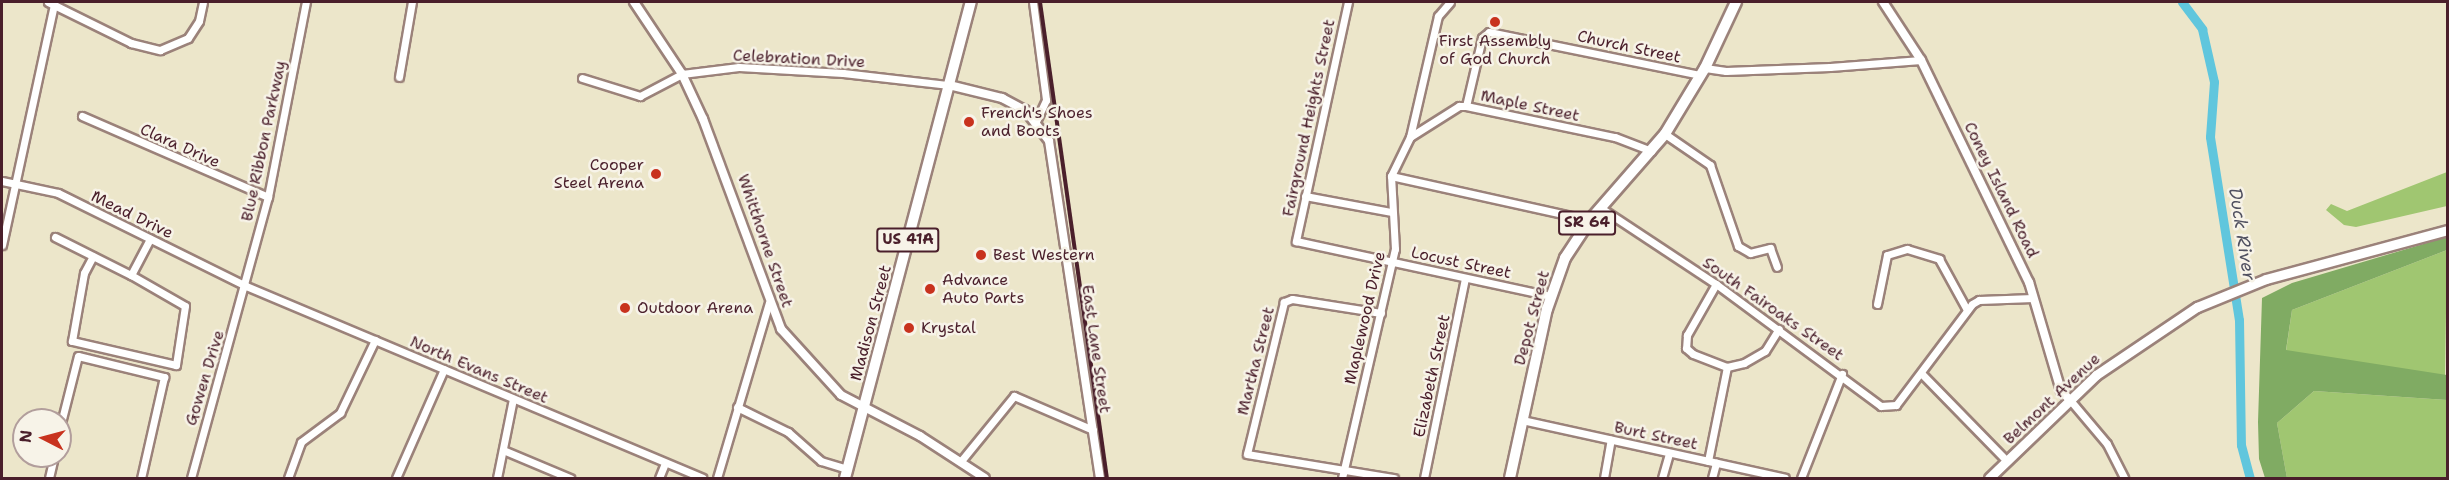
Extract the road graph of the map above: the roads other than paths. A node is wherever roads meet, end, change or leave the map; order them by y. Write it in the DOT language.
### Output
graph roads {
  1 [pos="203,2"];
  2 [pos="306,2"];
  3 [pos="412,2"];
  4 [pos="634,2"];
  5 [pos="971,2"];
  6 [pos="1033,2"];
  7 [pos="1348,2"];
  8 [pos="1450,2"];
  9 [pos="1736,2"];
  10 [pos="1883,2"];
  11 [pos="51,3"];
  12 [pos="1921,60"];
  13 [pos="1703,72"];
  14 [pos="682,74"];
  15 [pos="399,77"];
  16 [pos="582,78"];
  17 [pos="950,85"];
  18 [pos="1466,106"];
  19 [pos="82,116"];
  20 [pos="1036,121"];
  21 [pos="1665,134"];
  22 [pos="1410,137"];
  23 [pos="1651,151"];
  24 [pos="1392,176"];
  25 [pos="2,181"];
  26 [pos="14,183"];
  27 [pos="1305,196"];
  28 [pos="268,197"];
  29 [pos="1601,208"];
  30 [pos="1392,212"];
  31 [pos="1590,220"];
  32 [pos="2448,230"];
  33 [pos="55,237"];
  34 [pos="150,239"];
  35 [pos="1296,241"];
  36 [pos="2,245"];
  37 [pos="93,256"];
  38 [pos="1393,262"];
  39 [pos="1777,267"];
  40 [pos="131,275"];
  41 [pos="1465,278"];
  42 [pos="1716,284"];
  43 [pos="246,286"];
  44 [pos="1550,296"];
  45 [pos="2033,298"];
  46 [pos="769,303"];
  47 [pos="1877,304"];
  48 [pos="1967,310"];
  49 [pos="1381,313"];
  50 [pos="1779,329"];
  51 [pos="375,340"];
  52 [pos="1727,367"];
  53 [pos="444,369"];
  54 [pos="1921,373"];
  55 [pos="1842,374"];
  56 [pos="513,399"];
  57 [pos="2070,400"];
  58 [pos="737,407"];
  59 [pos="864,407"];
  60 [pos="65,408"];
  61 [pos="1522,420"];
  62 [pos="1093,430"];
  63 [pos="1611,440"];
  64 [pos="503,450"];
  65 [pos="1669,453"];
  66 [pos="961,461"];
  67 [pos="2007,461"];
  68 [pos="1712,462"];
  69 [pos="665,463"];
  70 [pos="1344,470"];
  71 [pos="846,474"];
  72 [pos="141,478"];
  73 [pos="191,478"];
  74 [pos="288,478"];
  75 [pos="396,478"];
  76 [pos="497,478"];
  77 [pos="570,478"];
  78 [pos="659,478"];
  79 [pos="702,478"];
  80 [pos="717,478"];
  81 [pos="985,478"];
  82 [pos="1100,478"];
  83 [pos="1342,478"];
  84 [pos="1394,478"];
  85 [pos="1424,478"];
  86 [pos="1510,478"];
  87 [pos="1604,478"];
  88 [pos="1662,478"];
  89 [pos="1712,478"];
  90 [pos="1785,478"];
  91 [pos="1801,478"];
  92 [pos="1989,478"];
  93 [pos="2124,478"];
  1 -- 11 [label="street"];
  2 -- 28 [label="street, Blue Ribbon Parkway"];
  3 -- 15 [label="street"];
  4 -- 14 [label="street, Whitthorne Street"];
  5 -- 17 [label="main road, Madison Street / US 41A"];
  6 -- 20 [label="street"];
  7 -- 27 [label="street, Fairground Heights Street"];
  8 -- 22 [label="street, Maplewood Drive"];
  9 -- 13 [label="main road, Depot Street / SR 64"];
  10 -- 12 [label="street, Coney Island Road"];
  11 -- 26 [label="street"];
  12 -- 13 [label="street, Church Street"];
  12 -- 45 [label="street, Coney Island Road"];
  13 -- 18 [label="street, Church Street"];
  13 -- 21 [label="main road, Depot Street / SR 64"];
  14 -- 16 [label="street, Celebration Drive"];
  14 -- 17 [label="street, Celebration Drive"];
  14 -- 46 [label="street, Whitthorne Street"];
  17 -- 20 [label="street, East Lane Street"];
  17 -- 59 [label="main road, Madison Street / US 41A"];
  18 -- 22 [label="street, Maple Street"];
  18 -- 23 [label="street, Maple Street"];
  19 -- 28 [label="street, Clara Drive"];
  20 -- 62 [label="street, East Lane Street"];
  21 -- 23 [label="main road, Depot Street / SR 64"];
  21 -- 39 [label="street"];
  22 -- 24 [label="street, Maplewood Drive"];
  23 -- 29 [label="main road, Depot Street / SR 64"];
  24 -- 30 [label="street, Maplewood Drive"];
  24 -- 31 [label="street"];
  25 -- 26 [label="street, Mead Drive"];
  26 -- 34 [label="street, Mead Drive"];
  26 -- 36 [label="street"];
  27 -- 30 [label="street"];
  27 -- 35 [label="street, Fairground Heights Street"];
  28 -- 43 [label="street, Blue Ribbon Parkway"];
  29 -- 31 [label="main road, Depot Street / SR 64"];
  29 -- 42 [label="street, South Fairoaks Street"];
  30 -- 38 [label="street, Maplewood Drive"];
  31 -- 44 [label="main road, Depot Street / SR 64"];
  32 -- 57 [label="main road, Belmont Avenue"];
  33 -- 37 [label="street"];
  34 -- 40 [label="street"];
  34 -- 43 [label="street, Mead Drive"];
  35 -- 38 [label="street, Locust Street"];
  37 -- 40 [label="street"];
  37 -- 40 [label="street"];
  38 -- 41 [label="street, Locust Street"];
  38 -- 49 [label="street, Maplewood Drive"];
  41 -- 44 [label="street, Locust Street"];
  41 -- 85 [label="street, Elizabeth Street"];
  42 -- 50 [label="street, South Fairoaks Street"];
  42 -- 52 [label="street"];
  43 -- 51 [label="street, North Evans Street"];
  43 -- 73 [label="street, Gowen Drive"];
  44 -- 61 [label="main road, Depot Street / SR 64"];
  45 -- 48 [label="street"];
  45 -- 57 [label="street, Coney Island Road"];
  46 -- 58 [label="street"];
  46 -- 59 [label="street, Whitthorne Street"];
  47 -- 48 [label="street"];
  48 -- 54 [label="street, South Fairoaks Street"];
  49 -- 70 [label="street, Maplewood Drive"];
  49 -- 70 [label="street, Martha Street"];
  50 -- 52 [label="street"];
  50 -- 55 [label="street, South Fairoaks Street"];
  51 -- 53 [label="street, North Evans Street"];
  51 -- 74 [label="street"];
  52 -- 68 [label="street"];
  53 -- 56 [label="street, North Evans Street"];
  53 -- 75 [label="street"];
  54 -- 55 [label="street, South Fairoaks Street"];
  54 -- 67 [label="street"];
  55 -- 91 [label="street"];
  56 -- 64 [label="street"];
  56 -- 69 [label="street, North Evans Street"];
  57 -- 67 [label="main road, Belmont Avenue"];
  57 -- 93 [label="street"];
  58 -- 71 [label="street"];
  58 -- 80 [label="street"];
  59 -- 66 [label="street, Whitthorne Street"];
  59 -- 71 [label="main road, Madison Street / US 41A"];
  60 -- 72 [label="street"];
  61 -- 63 [label="street, Burt Street"];
  61 -- 86 [label="main road, Depot Street / SR 64"];
  62 -- 66 [label="street"];
  62 -- 82 [label="street, East Lane Street"];
  63 -- 65 [label="street, Burt Street"];
  63 -- 87 [label="street"];
  64 -- 76 [label="street"];
  64 -- 77 [label="street"];
  65 -- 68 [label="street, Burt Street"];
  65 -- 88 [label="street"];
  66 -- 81 [label="street, Whitthorne Street"];
  67 -- 92 [label="main road, Belmont Avenue"];
  68 -- 89 [label="street"];
  68 -- 90 [label="street, Burt Street"];
  69 -- 78 [label="street"];
  69 -- 79 [label="street, North Evans Street"];
  70 -- 83 [label="street, Maplewood Drive"];
  70 -- 84 [label="street"];
}
